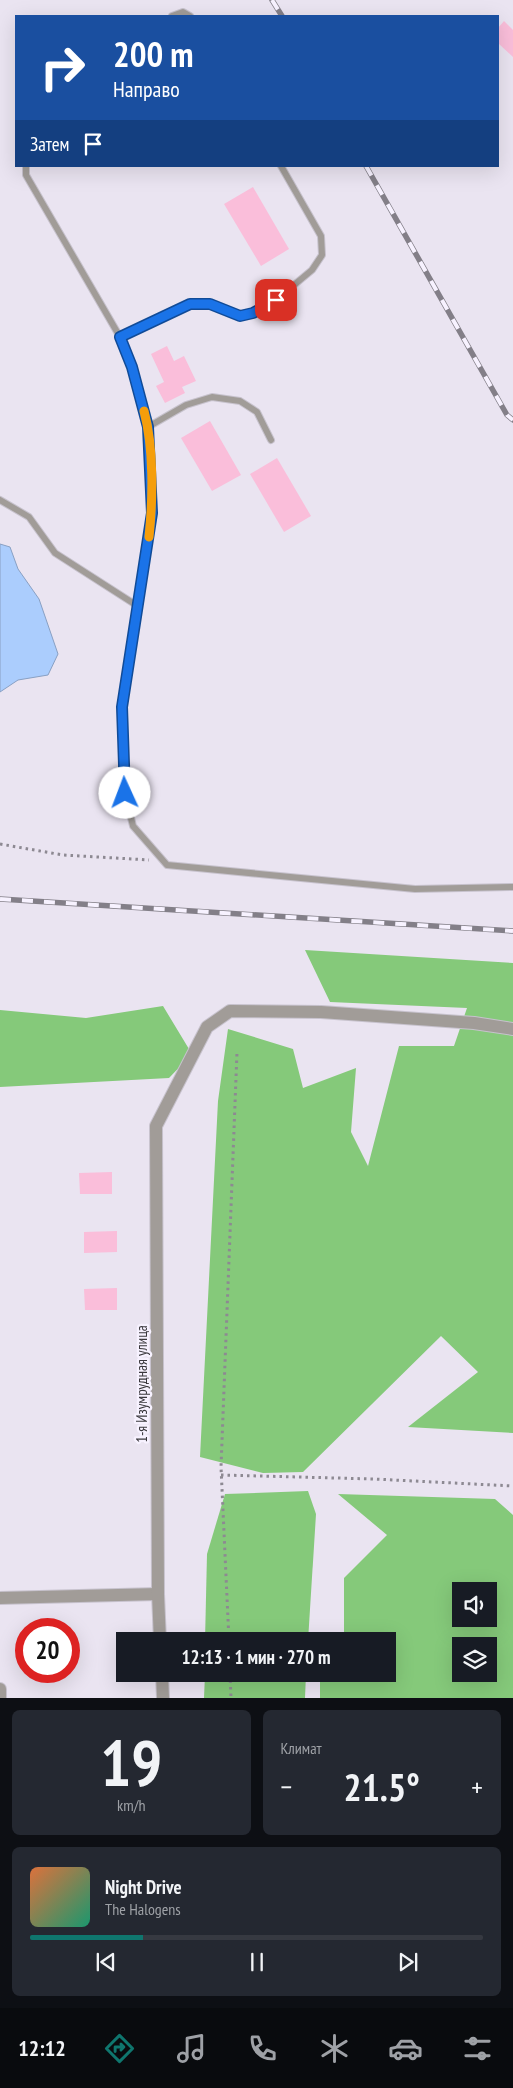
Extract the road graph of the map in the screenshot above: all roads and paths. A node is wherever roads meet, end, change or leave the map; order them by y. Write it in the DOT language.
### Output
graph roads {
  1 [pos="175,15"];
  2 [pos="188,15"];
  3 [pos="26,167"];
  4 [pos="282,167"];
  5 [pos="120,337"];
  6 [pos="148,427"];
  7 [pos="270,440"];
  8 [pos="0,500"];
  9 [pos="136,605"];
  10 [pos="0,844"];
  11 [pos="164,861"];
  12 [pos="513,887"];
  13 [pos="513,1029"];
  14 [pos="237,1052"];
  15 [pos="222,1475"];
  16 [pos="513,1486"];
  17 [pos="158,1594"];
  18 [pos="0,1598"];
  19 [pos="160,1632"];
  20 [pos="228,1632"];
  21 [pos="162,1682"];
  22 [pos="230,1682"];
  23 [pos="0,1689"];
  24 [pos="0,1698"];
  25 [pos="163,1698"];
  26 [pos="231,1698"];
  1 -- 2 [label="lane"];
  3 -- 5 [label="lane"];
  4 -- 5 [label="lane"];
  5 -- 6 [label="lane"];
  6 -- 7 [label="lane"];
  6 -- 9 [label="lane"];
  8 -- 9 [label="lane"];
  9 -- 11 [label="lane"];
  10 -- 11 [label="path"];
  11 -- 12 [label="lane"];
  13 -- 17 [label="street, 1-я Изумрудная улица"];
  14 -- 15 [label="path"];
  15 -- 16 [label="path"];
  15 -- 20 [label="path"];
  17 -- 18 [label="street"];
  17 -- 19 [label="street, 1-я Изумрудная улица"];
  21 -- 25 [label="street"];
  22 -- 26 [label="path"];
  23 -- 24 [label="street"];
}
